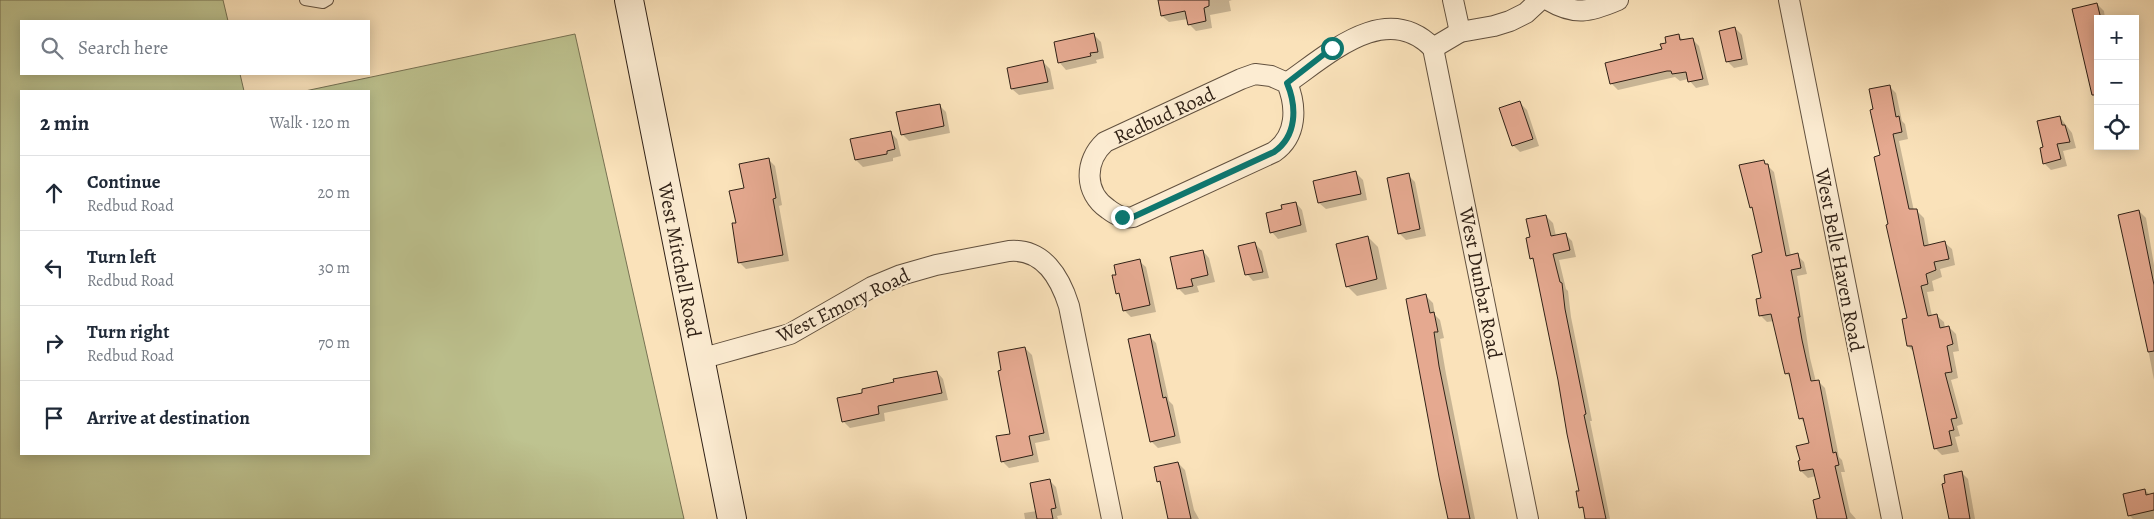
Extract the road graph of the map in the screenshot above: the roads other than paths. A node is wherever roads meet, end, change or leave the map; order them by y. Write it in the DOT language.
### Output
graph roads {
  1 [pos="305,0"];
  2 [pos="328,0"];
  3 [pos="629,0"];
  4 [pos="1454,0"];
  5 [pos="1540,0"];
  6 [pos="1548,0"];
  7 [pos="1618,0"];
  8 [pos="1789,0"];
  9 [pos="1460,32"];
  10 [pos="1433,48"];
  11 [pos="1287,83"];
  12 [pos="700,360"];
  13 [pos="732,519"];
  14 [pos="1112,519"];
  15 [pos="1528,519"];
  16 [pos="1892,519"];
  1 -- 2 [label="lane"];
  3 -- 12 [label="main road, West Mitchell Road"];
  4 -- 9 [label="street"];
  5 -- 9 [label="street"];
  6 -- 7 [label="street"];
  8 -- 16 [label="street, West Belle Haven Road"];
  9 -- 10 [label="street"];
  10 -- 11 [label="street"];
  10 -- 15 [label="street, West Dunbar Road"];
  11 -- 11 [label="street, Redbud Road"];
  12 -- 13 [label="main road, West Mitchell Road"];
  12 -- 14 [label="street, West Emory Road"];
}
